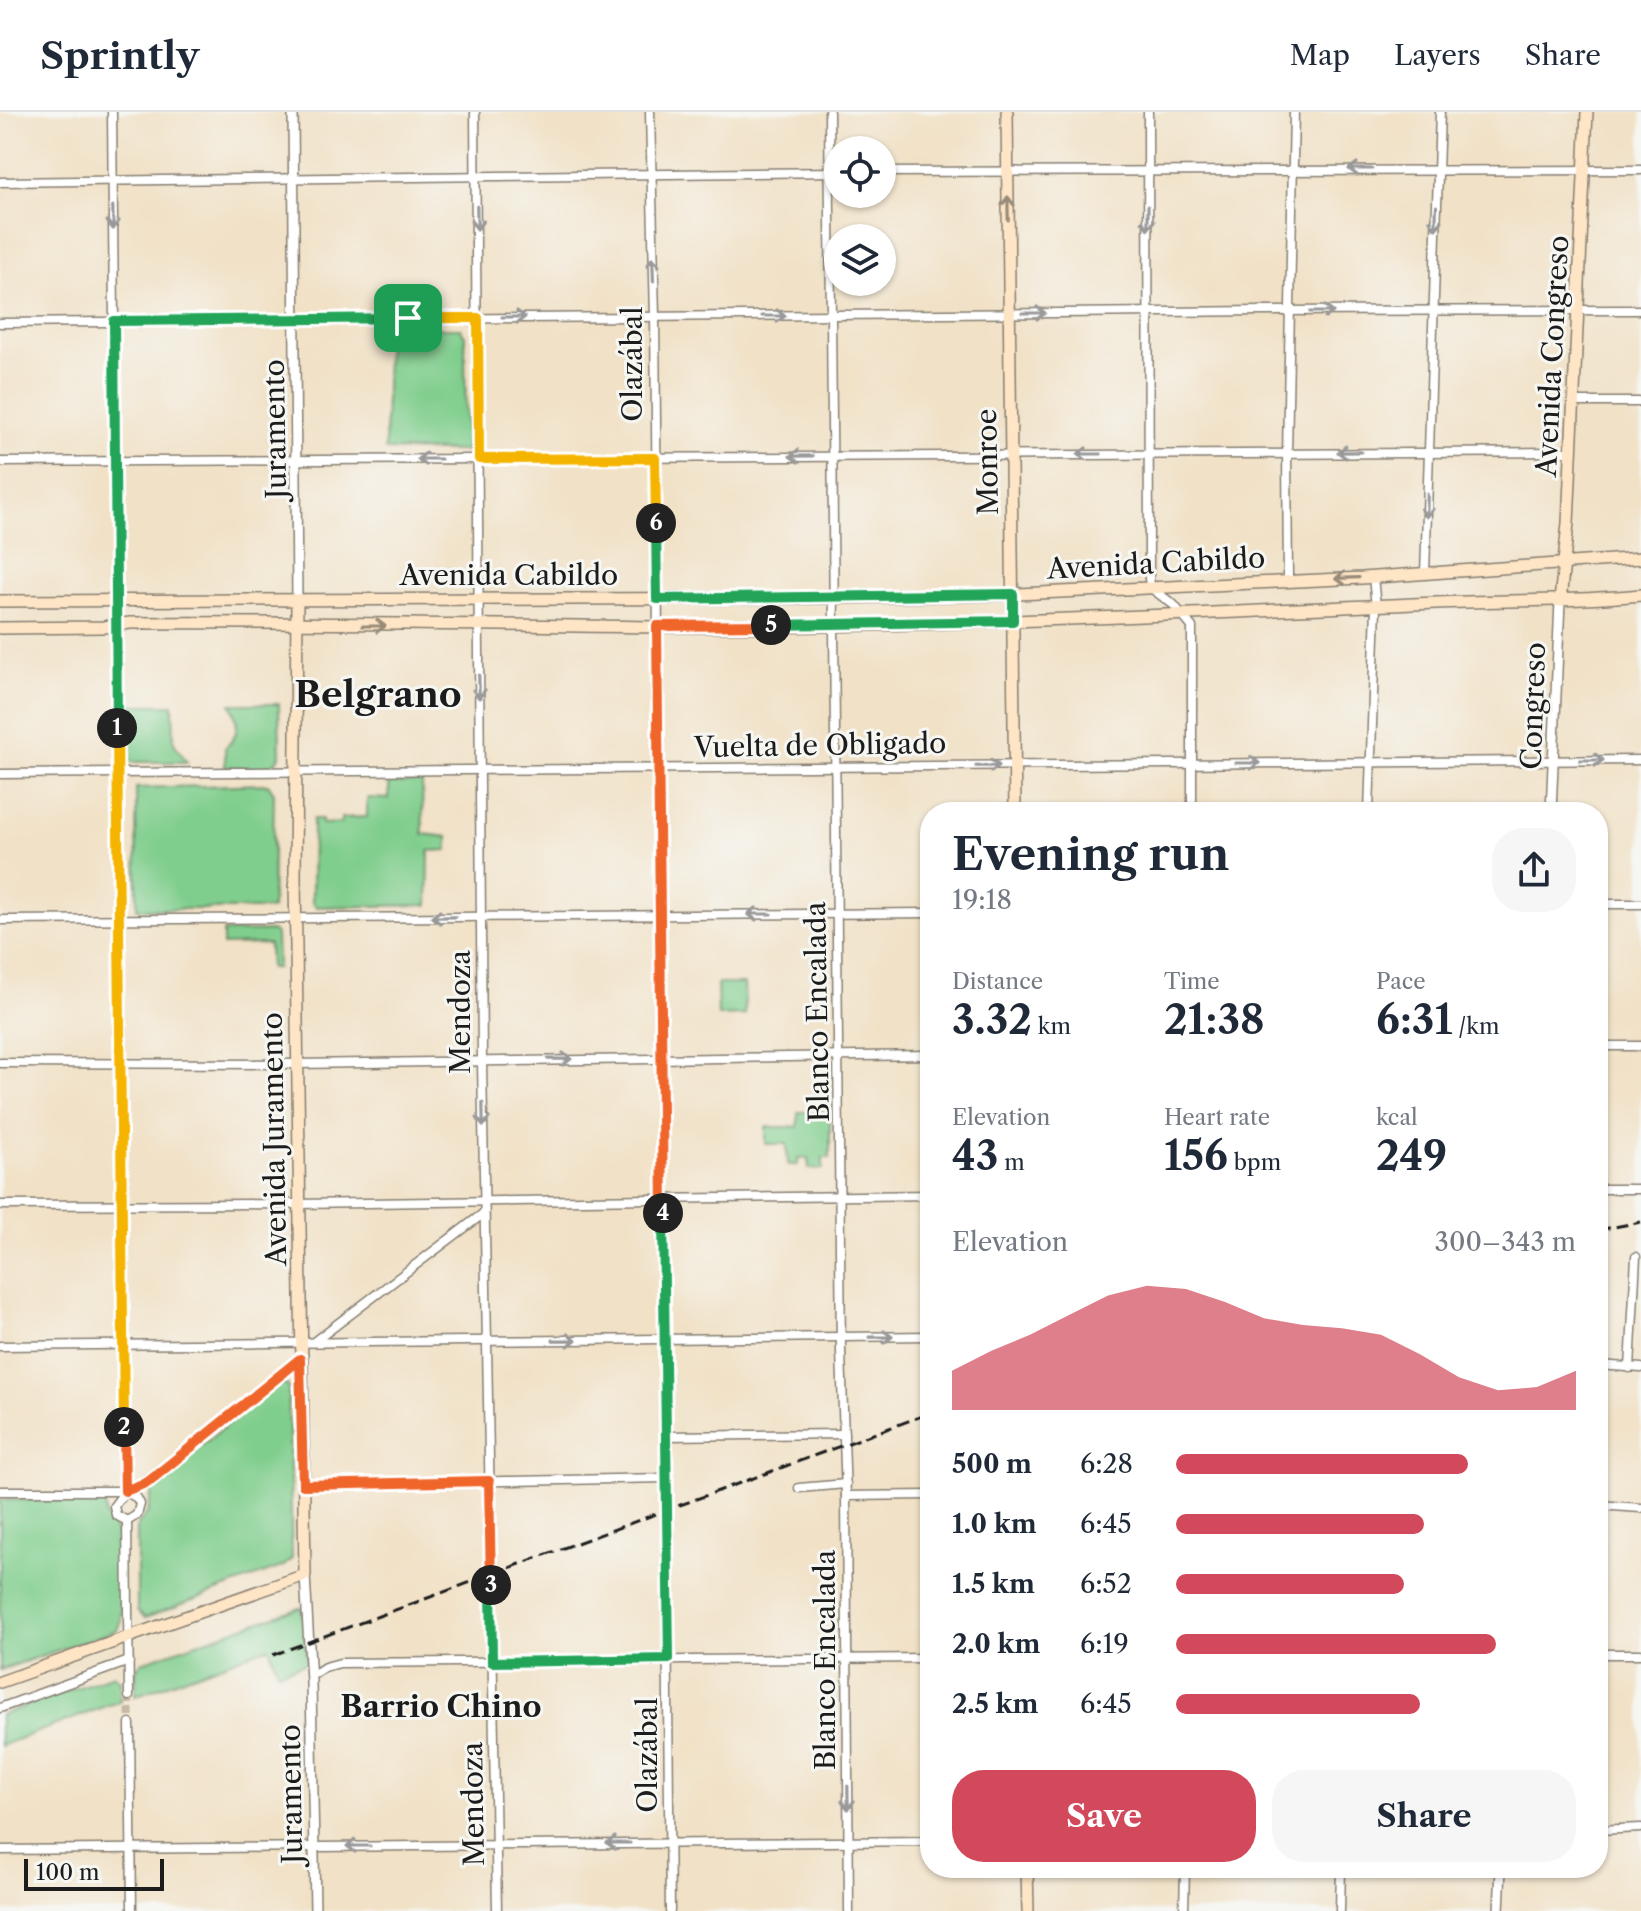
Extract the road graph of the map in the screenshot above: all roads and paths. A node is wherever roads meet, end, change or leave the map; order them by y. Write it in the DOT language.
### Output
graph roads {
  1 [pos="112,112"];
  2 [pos="293,112"];
  3 [pos="475,112"];
  4 [pos="650,112"];
  5 [pos="829,112"];
  6 [pos="1007,112"];
  7 [pos="1148,112"];
  8 [pos="1294,112"];
  9 [pos="1440,112"];
  10 [pos="1587,112"];
  11 [pos="831,136"];
  12 [pos="1293,169"];
  13 [pos="1438,169"];
  14 [pos="1641,170"];
  15 [pos="1008,171"];
  16 [pos="1148,171"];
  17 [pos="1586,171"];
  18 [pos="824,172"];
  19 [pos="896,172"];
  20 [pos="651,176"];
  21 [pos="476,177"];
  22 [pos="294,179"];
  23 [pos="0,182"];
  24 [pos="112,182"];
  25 [pos="833,208"];
  26 [pos="1641,310"];
  27 [pos="1579,311"];
  28 [pos="1291,312"];
  29 [pos="1433,312"];
  30 [pos="1009,313"];
  31 [pos="1149,313"];
  32 [pos="830,315"];
  33 [pos="655,317"];
  34 [pos="478,318"];
  35 [pos="296,319"];
  36 [pos="114,321"];
  37 [pos="0,323"];
  38 [pos="1575,402"];
  39 [pos="1641,402"];
  40 [pos="1427,451"];
  41 [pos="1572,452"];
  42 [pos="1287,453"];
  43 [pos="1011,454"];
  44 [pos="1150,454"];
  45 [pos="832,455"];
  46 [pos="298,458"];
  47 [pos="655,458"];
  48 [pos="479,459"];
  49 [pos="116,460"];
  50 [pos="0,462"];
  51 [pos="1641,558"];
  52 [pos="1565,566"];
  53 [pos="1425,574"];
  54 [pos="1373,577"];
  55 [pos="1288,580"];
  56 [pos="1151,588"];
  57 [pos="1013,594"];
  58 [pos="1641,595"];
  59 [pos="833,598"];
  60 [pos="478,599"];
  61 [pos="657,599"];
  62 [pos="0,601"];
  63 [pos="1560,601"];
  64 [pos="116,602"];
  65 [pos="297,604"];
  66 [pos="1376,607"];
  67 [pos="1183,615"];
  68 [pos="1013,621"];
  69 [pos="296,624"];
  70 [pos="116,625"];
  71 [pos="833,625"];
  72 [pos="478,626"];
  73 [pos="657,626"];
  74 [pos="0,628"];
  75 [pos="1641,760"];
  76 [pos="1553,761"];
  77 [pos="1371,762"];
  78 [pos="1192,763"];
  79 [pos="1014,765"];
  80 [pos="835,768"];
  81 [pos="658,769"];
  82 [pos="481,771"];
  83 [pos="118,773"];
  84 [pos="295,773"];
  85 [pos="0,774"];
  86 [pos="1015,802"];
  87 [pos="1192,802"];
  88 [pos="1369,802"];
  89 [pos="1551,802"];
  90 [pos="1608,904"];
  91 [pos="1641,904"];
  92 [pos="920,913"];
  93 [pos="837,914"];
  94 [pos="659,915"];
  95 [pos="481,916"];
  96 [pos="119,919"];
  97 [pos="0,920"];
  98 [pos="296,920"];
  99 [pos="1608,1046"];
  100 [pos="1641,1046"];
  101 [pos="920,1055"];
  102 [pos="839,1056"];
  103 [pos="661,1057"];
  104 [pos="482,1061"];
  105 [pos="0,1063"];
  106 [pos="121,1063"];
  107 [pos="297,1064"];
  108 [pos="1608,1189"];
  109 [pos="1641,1189"];
  110 [pos="920,1195"];
  111 [pos="840,1196"];
  112 [pos="663,1198"];
  113 [pos="485,1201"];
  114 [pos="122,1204"];
  115 [pos="299,1204"];
  116 [pos="0,1205"];
  117 [pos="484,1213"];
  118 [pos="1636,1257"];
  119 [pos="920,1336"];
  120 [pos="664,1338"];
  121 [pos="841,1338"];
  122 [pos="300,1341"];
  123 [pos="487,1341"];
  124 [pos="314,1342"];
  125 [pos="123,1344"];
  126 [pos="0,1346"];
  127 [pos="300,1359"];
  128 [pos="1608,1366"];
  129 [pos="1630,1368"];
  130 [pos="1641,1368"];
  131 [pos="844,1434"];
  132 [pos="665,1436"];
  133 [pos="666,1478"];
  134 [pos="489,1481"];
  135 [pos="846,1484"];
  136 [pos="303,1485"];
  137 [pos="799,1488"];
  138 [pos="0,1491"];
  139 [pos="125,1491"];
  140 [pos="920,1495"];
  141 [pos="846,1496"];
  142 [pos="1608,1506"];
  143 [pos="1641,1508"];
  144 [pos="127,1521"];
  145 [pos="305,1575"];
  146 [pos="129,1637"];
  147 [pos="1608,1654"];
  148 [pos="1641,1654"];
  149 [pos="847,1658"];
  150 [pos="920,1658"];
  151 [pos="669,1659"];
  152 [pos="129,1661"];
  153 [pos="492,1662"];
  154 [pos="311,1676"];
  155 [pos="0,1682"];
  156 [pos="129,1696"];
  157 [pos="0,1708"];
  158 [pos="130,1724"];
  159 [pos="1641,1828"];
  160 [pos="1608,1830"];
  161 [pos="920,1841"];
  162 [pos="849,1842"];
  163 [pos="669,1843"];
  164 [pos="496,1844"];
  165 [pos="314,1846"];
  166 [pos="131,1849"];
  167 [pos="0,1850"];
  168 [pos="1027,1878"];
  169 [pos="1185,1878"];
  170 [pos="1341,1878"];
  171 [pos="1501,1878"];
  172 [pos="132,1911"];
  173 [pos="315,1911"];
  174 [pos="497,1911"];
  175 [pos="670,1911"];
  176 [pos="849,1911"];
  177 [pos="1028,1911"];
  178 [pos="1184,1911"];
  179 [pos="1340,1911"];
  180 [pos="1499,1911"];
  1 -- 24 [label="street"];
  2 -- 22 [label="street, Juramento"];
  3 -- 21 [label="street, Mendoza"];
  4 -- 20 [label="street, Olazábal"];
  5 -- 11 [label="street, Blanco Encalada"];
  6 -- 15 [label="main road, Monroe"];
  7 -- 16 [label="street"];
  8 -- 12 [label="street"];
  9 -- 13 [label="street"];
  10 -- 17 [label="main road, Avenida Congreso"];
  13 -- 12 [label="street, one-way"];
  12 -- 16 [label="street"];
  12 -- 28 [label="street"];
  13 -- 17 [label="street"];
  13 -- 29 [label="street, one-way"];
  14 -- 17 [label="street"];
  15 -- 16 [label="street"];
  15 -- 19 [label="street"];
  30 -- 15 [label="main road, Monroe, one-way"];
  16 -- 31 [label="street, one-way"];
  17 -- 27 [label="main road, Avenida Congreso"];
  18 -- 20 [label="street"];
  20 -- 21 [label="street"];
  33 -- 20 [label="street, Olazábal, one-way"];
  21 -- 22 [label="street"];
  21 -- 34 [label="street, Mendoza, one-way"];
  22 -- 24 [label="street"];
  22 -- 35 [label="street, Juramento"];
  23 -- 24 [label="street"];
  24 -- 36 [label="street, one-way"];
  25 -- 32 [label="street, Blanco Encalada"];
  26 -- 27 [label="street"];
  27 -- 29 [label="street"];
  27 -- 38 [label="main road, Avenida Congreso"];
  28 -- 29 [label="street, one-way"];
  28 -- 31 [label="street"];
  28 -- 42 [label="street"];
  29 -- 40 [label="street"];
  30 -- 31 [label="street, one-way"];
  30 -- 32 [label="street"];
  30 -- 43 [label="main road, Monroe"];
  31 -- 44 [label="street"];
  33 -- 32 [label="street, one-way"];
  32 -- 45 [label="street, Blanco Encalada"];
  34 -- 33 [label="street, one-way"];
  33 -- 47 [label="street, Olazábal"];
  34 -- 35 [label="street"];
  34 -- 48 [label="street, Mendoza"];
  35 -- 36 [label="street"];
  35 -- 46 [label="street, Juramento"];
  36 -- 37 [label="street"];
  36 -- 49 [label="street"];
  38 -- 39 [label="street"];
  38 -- 41 [label="main road, Avenida Congreso"];
  40 -- 41 [label="street"];
  40 -- 42 [label="street, one-way"];
  40 -- 53 [label="street, one-way"];
  41 -- 52 [label="main road, Avenida Congreso"];
  42 -- 44 [label="street"];
  42 -- 55 [label="street"];
  44 -- 43 [label="street, one-way"];
  43 -- 45 [label="street"];
  43 -- 57 [label="main road, Monroe"];
  44 -- 56 [label="street"];
  45 -- 47 [label="street, one-way"];
  45 -- 59 [label="street, Blanco Encalada"];
  48 -- 46 [label="street, one-way"];
  46 -- 49 [label="street"];
  46 -- 65 [label="street, Juramento"];
  47 -- 48 [label="street"];
  47 -- 61 [label="street, Olazábal"];
  48 -- 60 [label="street, Mendoza"];
  49 -- 50 [label="street"];
  49 -- 64 [label="street"];
  51 -- 52 [label="main road, Avenida Cabildo"];
  52 -- 53 [label="main road, Avenida Cabildo"];
  52 -- 63 [label="main road, Avenida Congreso"];
  53 -- 54 [label="main road, Avenida Cabildo"];
  54 -- 55 [label="main road, Avenida Cabildo, one-way"];
  54 -- 66 [label="street"];
  55 -- 56 [label="main road, Avenida Cabildo"];
  56 -- 57 [label="main road, Avenida Cabildo"];
  56 -- 67 [label="street"];
  57 -- 59 [label="main road, Avenida Cabildo"];
  57 -- 68 [label="main road, Monroe"];
  58 -- 63 [label="main road, Avenida Cabildo"];
  59 -- 61 [label="main road, Avenida Cabildo"];
  59 -- 71 [label="street, Blanco Encalada"];
  60 -- 61 [label="main road, Avenida Cabildo"];
  60 -- 65 [label="main road, Avenida Cabildo"];
  60 -- 72 [label="street, Mendoza"];
  61 -- 73 [label="street, Olazábal"];
  62 -- 64 [label="main road, Avenida Cabildo"];
  63 -- 66 [label="main road, Avenida Cabildo"];
  63 -- 76 [label="street, Congreso"];
  64 -- 65 [label="main road, Avenida Cabildo"];
  64 -- 70 [label="street"];
  65 -- 69 [label="main road, Avenida Juramento"];
  66 -- 67 [label="main road, Avenida Cabildo"];
  66 -- 77 [label="street"];
  67 -- 68 [label="main road, Avenida Cabildo"];
  67 -- 78 [label="street"];
  68 -- 71 [label="main road, Avenida Cabildo"];
  68 -- 79 [label="main road, Monroe"];
  69 -- 70 [label="main road, Avenida Cabildo"];
  69 -- 72 [label="main road, Avenida Cabildo, one-way"];
  69 -- 84 [label="main road, Avenida Juramento"];
  70 -- 74 [label="main road, Avenida Cabildo"];
  70 -- 83 [label="street"];
  71 -- 73 [label="main road, Avenida Cabildo"];
  71 -- 80 [label="street, Blanco Encalada"];
  72 -- 73 [label="main road, Avenida Cabildo"];
  72 -- 82 [label="street, Mendoza, one-way"];
  73 -- 81 [label="street, Olazábal"];
  76 -- 75 [label="street, Vuelta de Obligado, one-way"];
  76 -- 77 [label="street, Vuelta de Obligado"];
  76 -- 89 [label="street, Congreso"];
  78 -- 77 [label="street, Vuelta de Obligado, one-way"];
  77 -- 88 [label="street"];
  78 -- 79 [label="street, Vuelta de Obligado"];
  78 -- 87 [label="street"];
  80 -- 79 [label="street, Vuelta de Obligado, one-way"];
  79 -- 86 [label="main road, Monroe"];
  80 -- 81 [label="street, Vuelta de Obligado"];
  80 -- 93 [label="street, Blanco Encalada"];
  81 -- 82 [label="street, Vuelta de Obligado"];
  81 -- 94 [label="street, Olazábal"];
  82 -- 84 [label="street, Vuelta de Obligado"];
  82 -- 95 [label="street, Mendoza"];
  83 -- 84 [label="street, Vuelta de Obligado"];
  83 -- 85 [label="street, Vuelta de Obligado"];
  83 -- 96 [label="street"];
  84 -- 98 [label="main road, Avenida Juramento"];
  90 -- 91 [label="street"];
  92 -- 93 [label="street"];
  93 -- 94 [label="street, one-way"];
  93 -- 102 [label="street, Blanco Encalada"];
  94 -- 95 [label="street"];
  94 -- 103 [label="street, Olazábal"];
  95 -- 98 [label="street, one-way"];
  95 -- 104 [label="street, Mendoza"];
  96 -- 97 [label="street"];
  96 -- 98 [label="street"];
  96 -- 106 [label="street"];
  98 -- 107 [label="main road, Avenida Juramento"];
  99 -- 100 [label="street"];
  101 -- 102 [label="street"];
  102 -- 103 [label="street"];
  102 -- 111 [label="street, Blanco Encalada"];
  104 -- 103 [label="street, one-way"];
  103 -- 112 [label="street, Olazábal"];
  104 -- 107 [label="street"];
  104 -- 113 [label="street, Mendoza, one-way"];
  105 -- 106 [label="street"];
  106 -- 107 [label="street"];
  106 -- 114 [label="street"];
  107 -- 115 [label="main road, Avenida Juramento"];
  108 -- 109 [label="street"];
  110 -- 111 [label="street"];
  111 -- 112 [label="street"];
  111 -- 121 [label="street, Blanco Encalada"];
  112 -- 113 [label="street"];
  112 -- 120 [label="street, Olazábal"];
  113 -- 115 [label="street"];
  113 -- 117 [label="street, Mendoza"];
  114 -- 115 [label="street"];
  114 -- 116 [label="street"];
  114 -- 125 [label="street"];
  115 -- 122 [label="main road, Avenida Juramento"];
  117 -- 123 [label="street, Mendoza"];
  117 -- 124 [label="street"];
  118 -- 129 [label="street"];
  121 -- 119 [label="street, one-way"];
  120 -- 121 [label="street"];
  123 -- 120 [label="street, one-way"];
  120 -- 132 [label="street, Olazábal"];
  121 -- 131 [label="street, Blanco Encalada"];
  122 -- 124 [label="street"];
  122 -- 125 [label="street"];
  122 -- 127 [label="main road, Avenida Juramento"];
  123 -- 124 [label="street"];
  123 -- 134 [label="street, Mendoza"];
  125 -- 126 [label="street"];
  125 -- 139 [label="street"];
  127 -- 136 [label="main road, Avenida Juramento"];
  127 -- 139 [label="street"];
  128 -- 129 [label="street"];
  129 -- 130 [label="street"];
  131 -- 132 [label="street"];
  131 -- 135 [label="street, Blanco Encalada"];
  132 -- 133 [label="street, Olazábal"];
  133 -- 134 [label="street"];
  133 -- 151 [label="street, Olazábal"];
  134 -- 136 [label="street"];
  134 -- 153 [label="street, Mendoza"];
  135 -- 137 [label="street"];
  135 -- 141 [label="street, Blanco Encalada"];
  136 -- 145 [label="main road, Avenida Juramento"];
  138 -- 139 [label="street"];
  139 -- 144 [label="street"];
  139 -- 144 [label="street"];
  140 -- 141 [label="street"];
  141 -- 149 [label="street, Blanco Encalada"];
  142 -- 143 [label="street"];
  144 -- 146 [label="street"];
  145 -- 146 [label="main road"];
  145 -- 154 [label="street, Avenida Juramento"];
  146 -- 152 [label="street"];
  146 -- 155 [label="main road"];
  147 -- 148 [label="street"];
  149 -- 150 [label="street"];
  149 -- 151 [label="street"];
  149 -- 162 [label="street, Blanco Encalada, one-way"];
  151 -- 153 [label="street"];
  151 -- 163 [label="street, Olazábal"];
  152 -- 156 [label="street"];
  152 -- 157 [label="street"];
  153 -- 154 [label="street"];
  153 -- 164 [label="street, Mendoza"];
  154 -- 165 [label="street, Juramento"];
  158 -- 166 [label="street"];
  159 -- 160 [label="street"];
  161 -- 162 [label="street"];
  162 -- 163 [label="street"];
  162 -- 176 [label="street, Blanco Encalada"];
  163 -- 164 [label="street, one-way"];
  163 -- 175 [label="street, Olazábal"];
  164 -- 165 [label="street, one-way"];
  164 -- 174 [label="street, Mendoza"];
  165 -- 166 [label="street"];
  165 -- 173 [label="street, Juramento"];
  166 -- 167 [label="street"];
  166 -- 172 [label="street"];
  168 -- 177 [label="main road"];
  169 -- 178 [label="street"];
  170 -- 179 [label="street"];
  171 -- 180 [label="street"];
}
